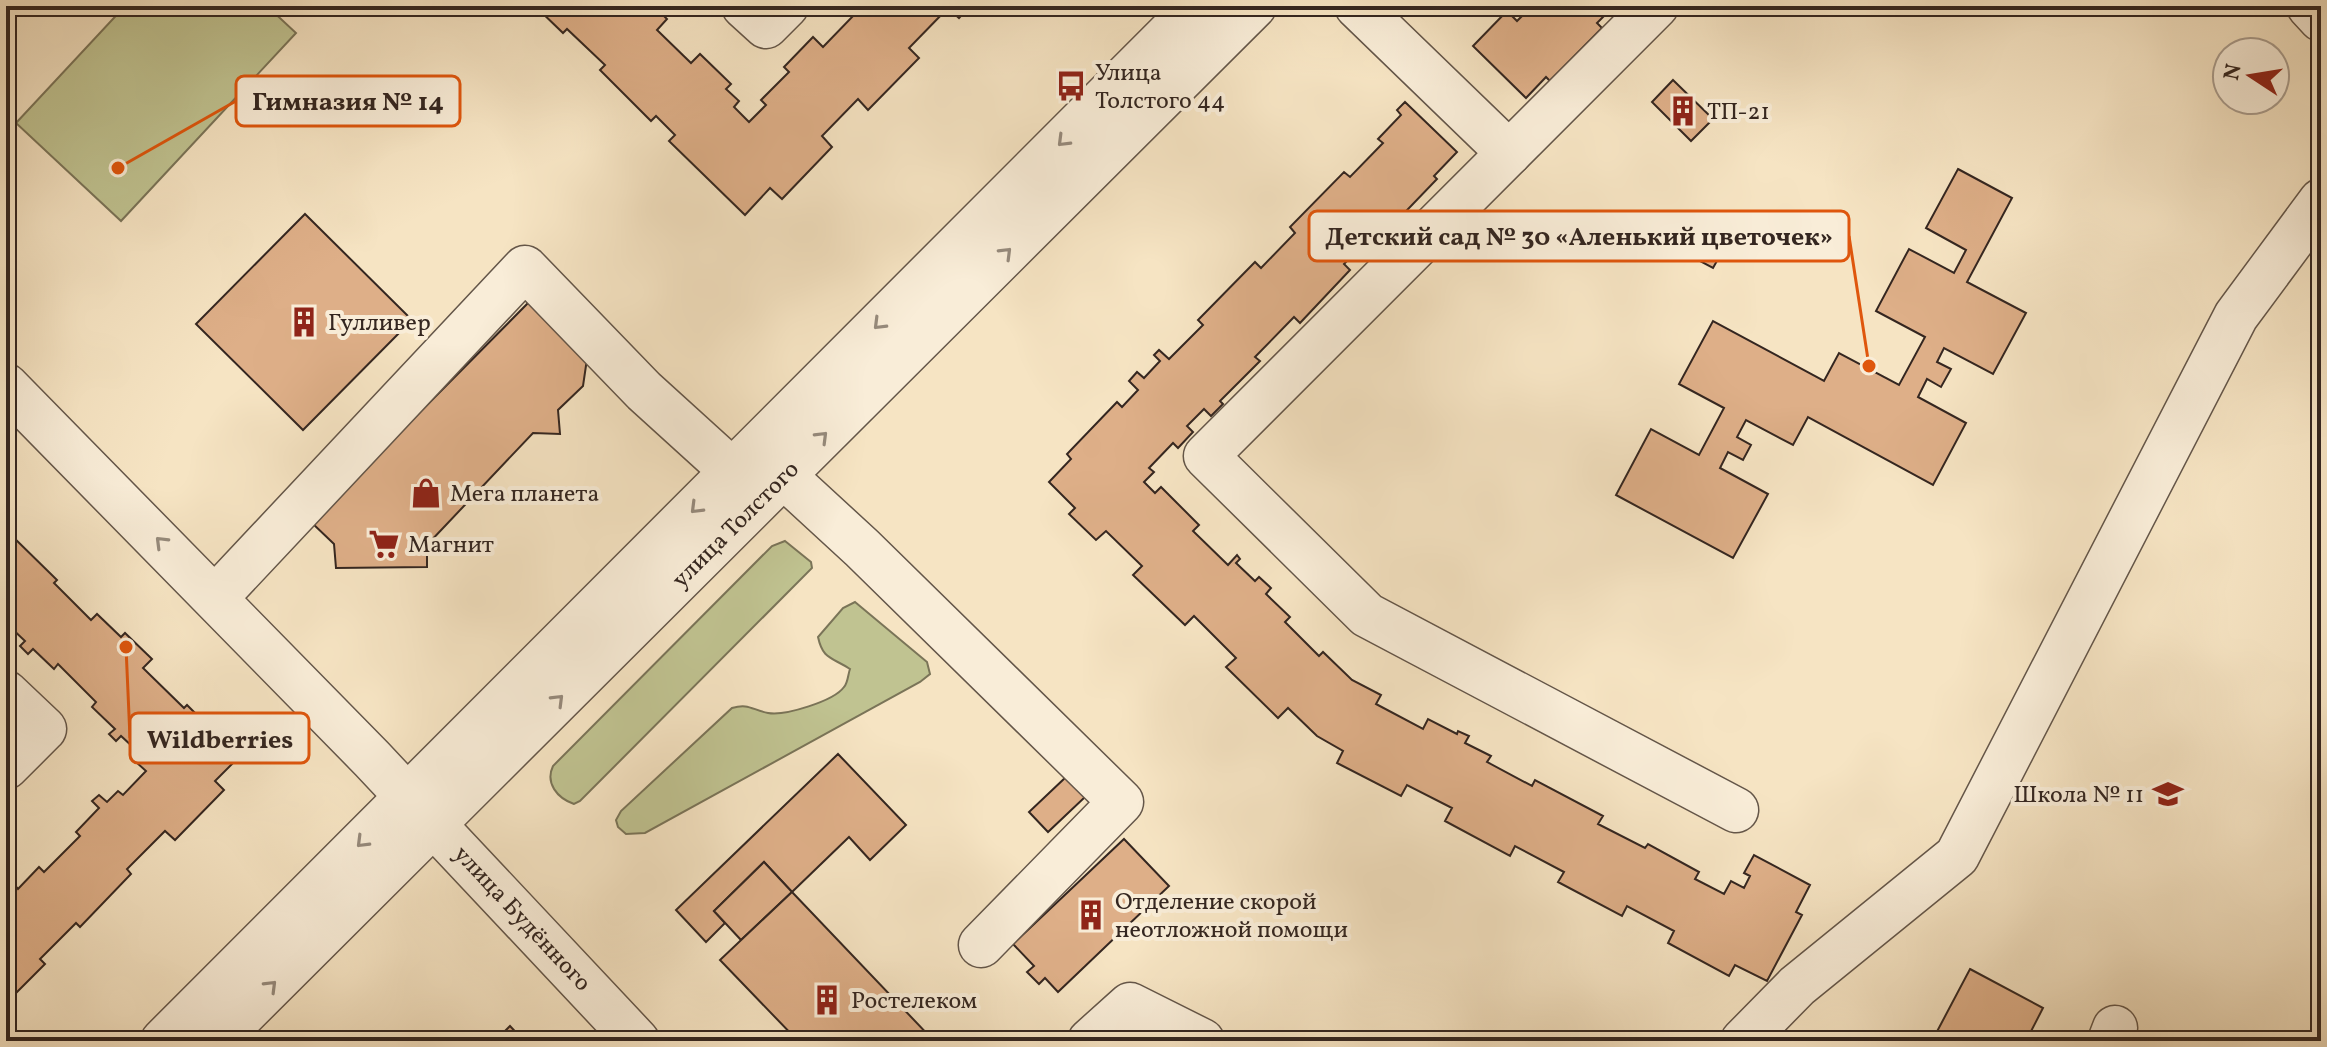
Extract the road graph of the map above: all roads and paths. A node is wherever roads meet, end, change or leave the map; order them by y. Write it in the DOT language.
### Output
graph roads {
  1 [pos="744,6"];
  2 [pos="786,6"];
  3 [pos="1197,6"];
  4 [pos="1254,6"];
  5 [pos="1357,6"];
  6 [pos="1656,6"];
  7 [pos="2309,6"];
  8 [pos="2321,19"];
  9 [pos="1509,153"];
  10 [pos="2321,201"];
  11 [pos="6,386"];
  12 [pos="758,473"];
  13 [pos="216,597"];
  14 [pos="6,693"];
  15 [pos="6,767"];
  16 [pos="420,810"];
  17 [pos="1736,810"];
  18 [pos="981,945"];
  19 [pos="234,1022"];
  20 [pos="163,1041"];
  21 [pos="637,1041"];
  22 [pos="1090,1041"];
  23 [pos="1202,1041"];
  24 [pos="1743,1041"];
  1 -- 2 [label="street"];
  3 -- 12 [label="street, улица Толстого, one-way"];
  12 -- 4 [label="street, улица Толстого, one-way"];
  5 -- 9 [label="street"];
  6 -- 9 [label="street"];
  7 -- 8 [label="street"];
  9 -- 17 [label="street"];
  10 -- 24 [label="street"];
  13 -- 11 [label="street, улица Будённого, one-way"];
  12 -- 13 [label="street"];
  12 -- 16 [label="street, улица Толстого"];
  12 -- 18 [label="street"];
  13 -- 16 [label="street, улица Будённого"];
  14 -- 15 [label="street"];
  16 -- 19 [label="street, улица Толстого"];
  16 -- 21 [label="street, улица Будённого"];
  19 -- 20 [label="street, улица Толстого"];
  22 -- 23 [label="street"];
}
